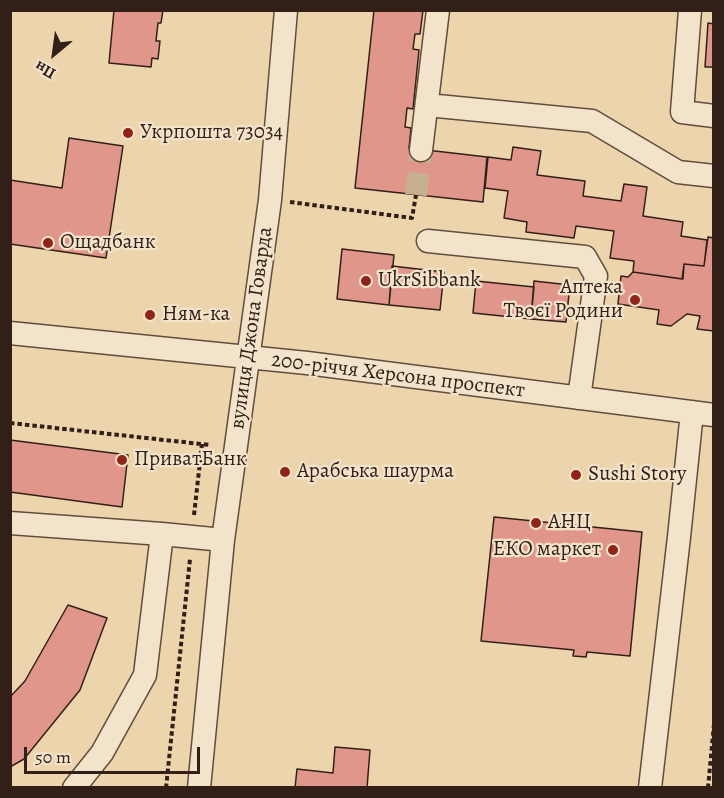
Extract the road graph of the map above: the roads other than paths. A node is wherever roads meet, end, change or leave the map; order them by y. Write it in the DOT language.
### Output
graph roads {
  1 [pos="286,10"];
  2 [pos="438,10"];
  3 [pos="690,10"];
  4 [pos="427,105"];
  5 [pos="714,116"];
  6 [pos="421,150"];
  7 [pos="714,176"];
  8 [pos="428,241"];
  9 [pos="10,333"];
  10 [pos="247,358"];
  11 [pos="579,398"];
  12 [pos="703,414"];
  13 [pos="10,523"];
  14 [pos="162,534"];
  15 [pos="223,540"];
  16 [pos="74,788"];
  17 [pos="199,788"];
  18 [pos="650,788"];
  1 -- 10 [label="street, вулиця Джона Говарда"];
  2 -- 4 [label="street"];
  3 -- 5 [label="street"];
  4 -- 6 [label="street"];
  4 -- 7 [label="street"];
  8 -- 11 [label="street"];
  9 -- 10 [label="street, 200-річчя Херсона проспект"];
  10 -- 11 [label="street, 200-річчя Херсона проспект"];
  10 -- 15 [label="street, вулиця Джона Говарда"];
  11 -- 12 [label="street, 200-річчя Херсона проспект"];
  12 -- 18 [label="street"];
  13 -- 14 [label="street"];
  14 -- 15 [label="street"];
  14 -- 16 [label="street"];
  15 -- 17 [label="street, вулиця Джона Говарда"];
}
